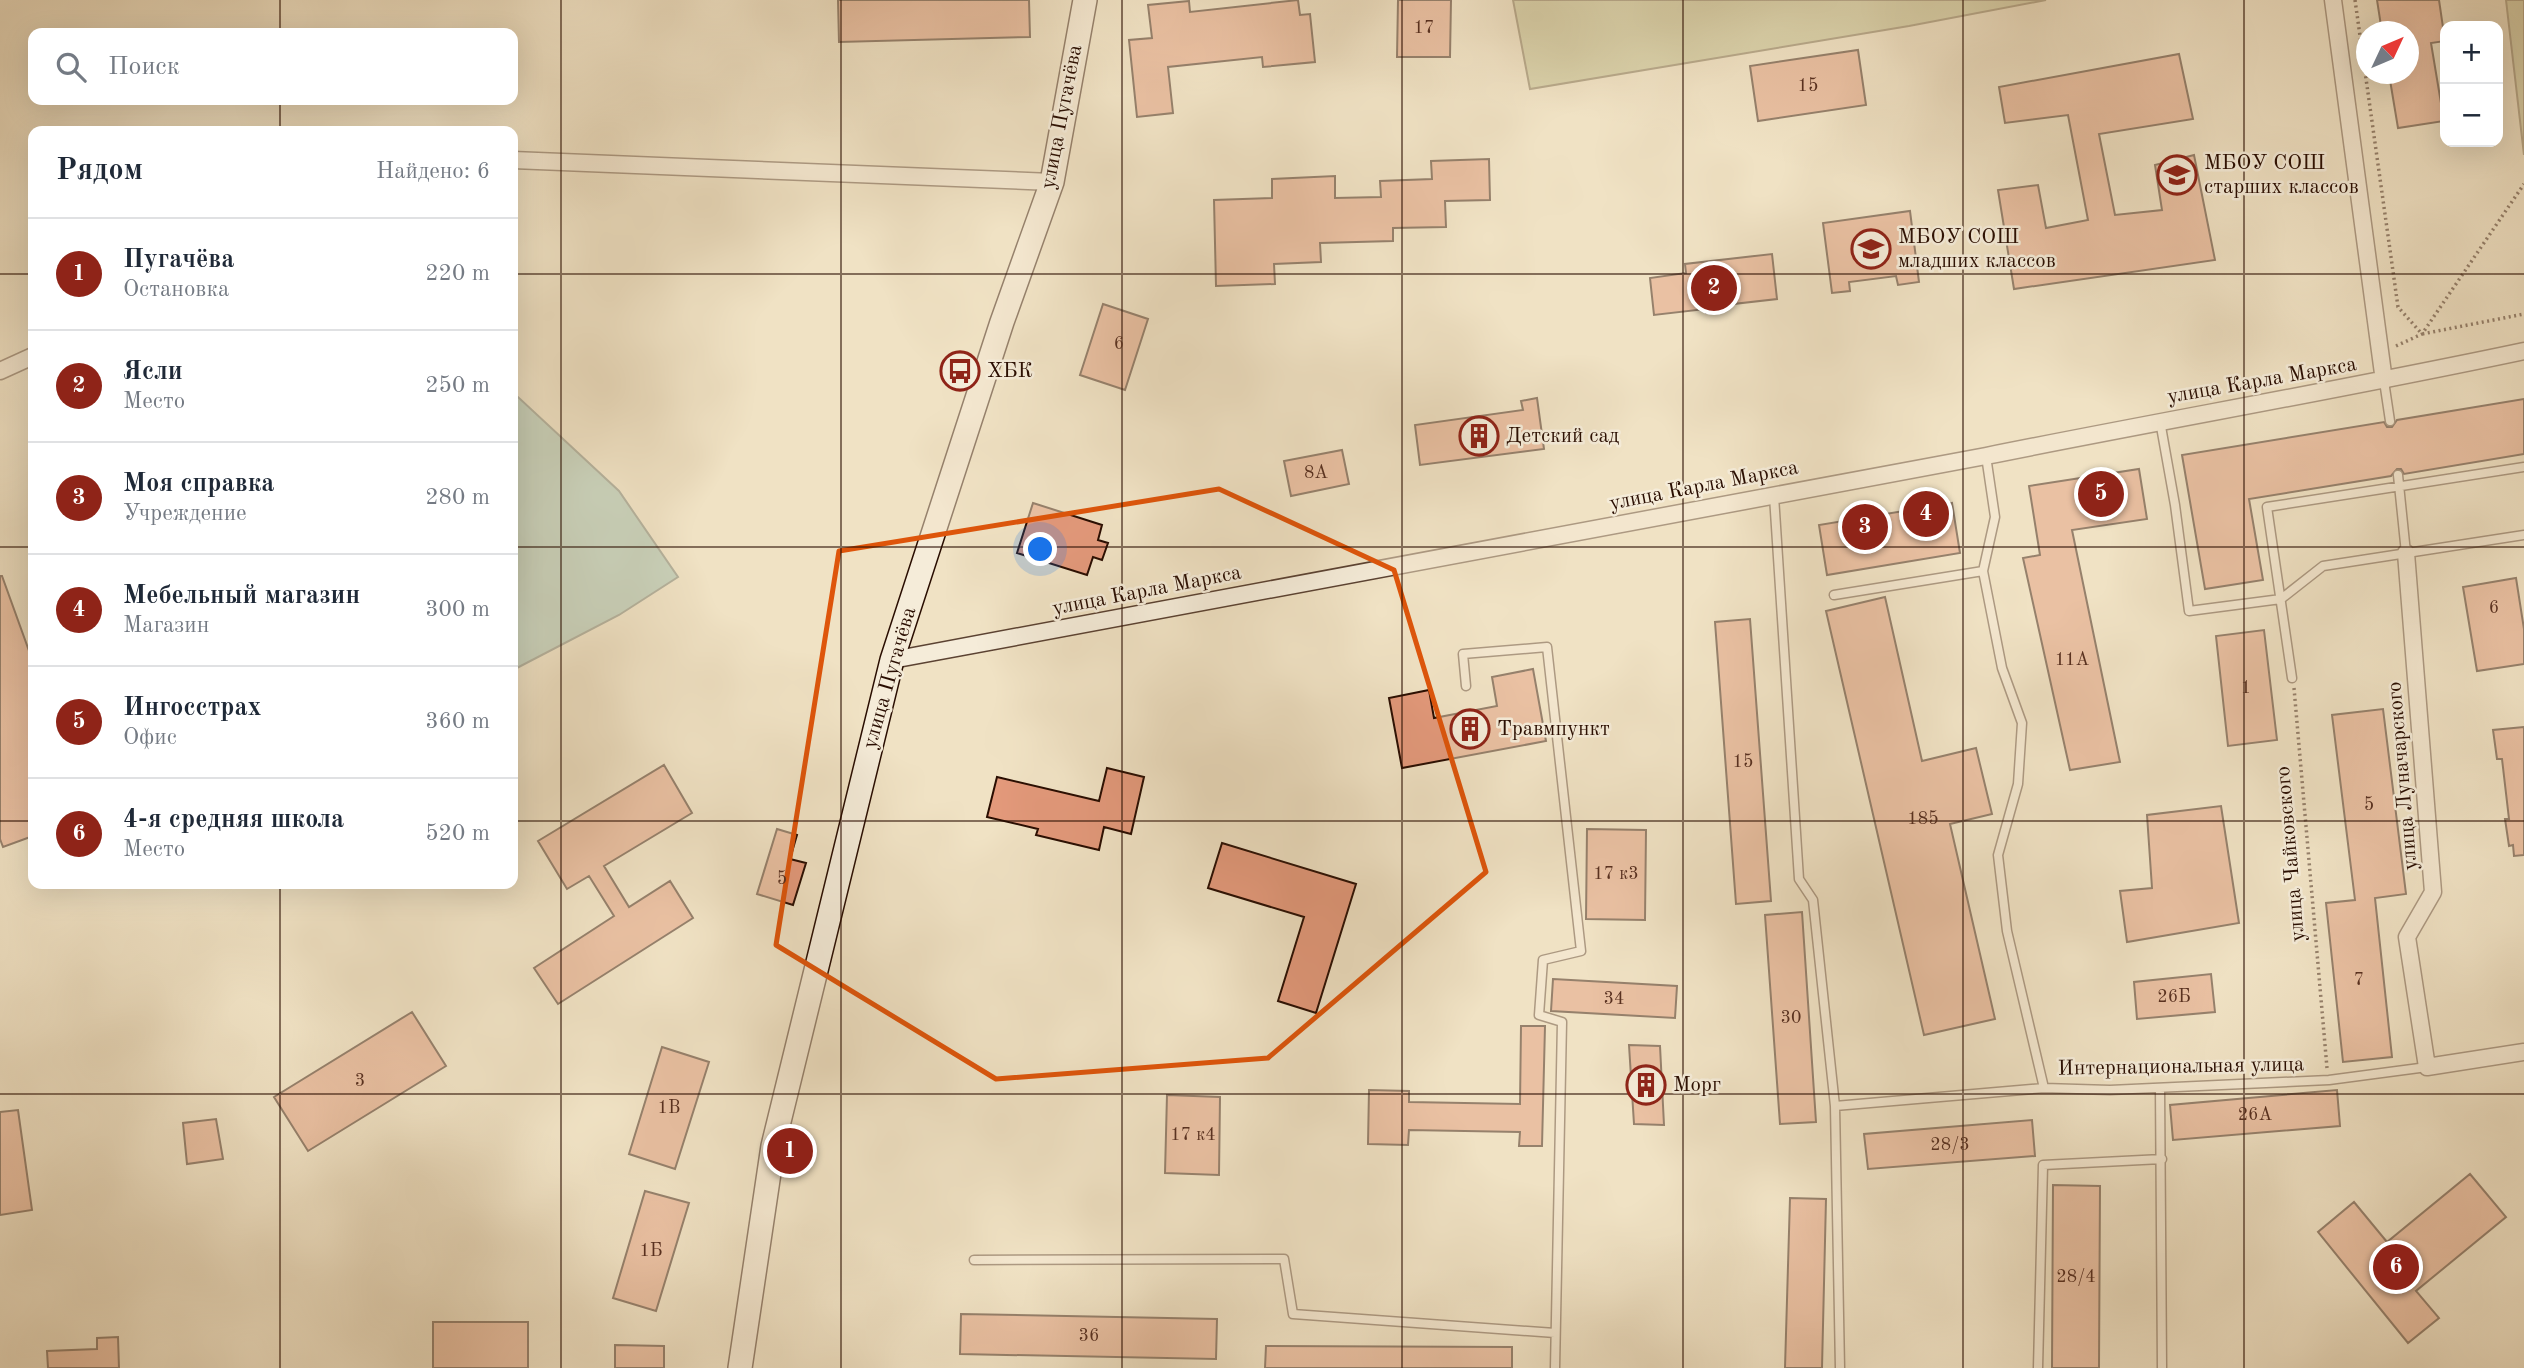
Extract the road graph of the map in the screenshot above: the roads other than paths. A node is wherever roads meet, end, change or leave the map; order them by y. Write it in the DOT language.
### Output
graph roads {
  1 [pos="1085,0"];
  2 [pos="2333,0"];
  3 [pos="518,160"];
  4 [pos="1052,182"];
  5 [pos="2524,351"];
  6 [pos="28,358"];
  7 [pos="0,371"];
  8 [pos="2384,381"];
  9 [pos="2160,421"];
  10 [pos="2390,421"];
  11 [pos="1986,456"];
  12 [pos="2524,467"];
  13 [pos="2398,475"];
  14 [pos="2400,486"];
  15 [pos="1774,495"];
  16 [pos="2524,535"];
  17 [pos="2406,553"];
  18 [pos="1983,571"];
  19 [pos="1834,595"];
  20 [pos="2281,598"];
  21 [pos="892,660"];
  22 [pos="2292,678"];
  23 [pos="1466,686"];
  24 [pos="2524,1052"];
  25 [pos="2427,1067"];
  26 [pos="2044,1088"];
  27 [pos="2160,1088"];
  28 [pos="1835,1106"];
  29 [pos="2162,1159"];
  30 [pos="974,1259"];
  31 [pos="1555,1333"];
  32 [pos="740,1368"];
  33 [pos="1555,1368"];
  34 [pos="1840,1368"];
  35 [pos="2038,1368"];
  36 [pos="2162,1368"];
  1 -- 4 [label="street, улица Пугачёва"];
  2 -- 8 [label="street"];
  3 -- 4 [label="street"];
  4 -- 21 [label="street, улица Пугачёва"];
  5 -- 8 [label="street, улица Карла Маркса"];
  6 -- 7 [label="street"];
  8 -- 9 [label="street, улица Карла Маркса"];
  8 -- 10 [label="lane"];
  9 -- 11 [label="street, улица Карла Маркса"];
  9 -- 20 [label="lane"];
  11 -- 15 [label="street, улица Карла Маркса"];
  11 -- 18 [label="lane, Интернациональная улица"];
  12 -- 14 [label="lane"];
  13 -- 14 [label="lane, улица Луначарского"];
  14 -- 17 [label="lane, улица Луначарского"];
  14 -- 20 [label="lane"];
  15 -- 21 [label="street, улица Карла Маркса"];
  15 -- 28 [label="lane"];
  16 -- 17 [label="lane"];
  17 -- 20 [label="lane"];
  17 -- 25 [label="street, улица Луначарского"];
  18 -- 19 [label="lane"];
  18 -- 26 [label="lane, Интернациональная улица"];
  20 -- 22 [label="lane"];
  21 -- 32 [label="street, улица Пугачёва"];
  23 -- 31 [label="lane"];
  24 -- 25 [label="street"];
  25 -- 27 [label="lane, Интернациональная улица"];
  26 -- 27 [label="lane, Интернациональная улица"];
  26 -- 28 [label="lane"];
  27 -- 29 [label="lane"];
  28 -- 34 [label="lane"];
  29 -- 35 [label="lane"];
  29 -- 36 [label="lane"];
  30 -- 31 [label="lane"];
  31 -- 33 [label="lane"];
}
